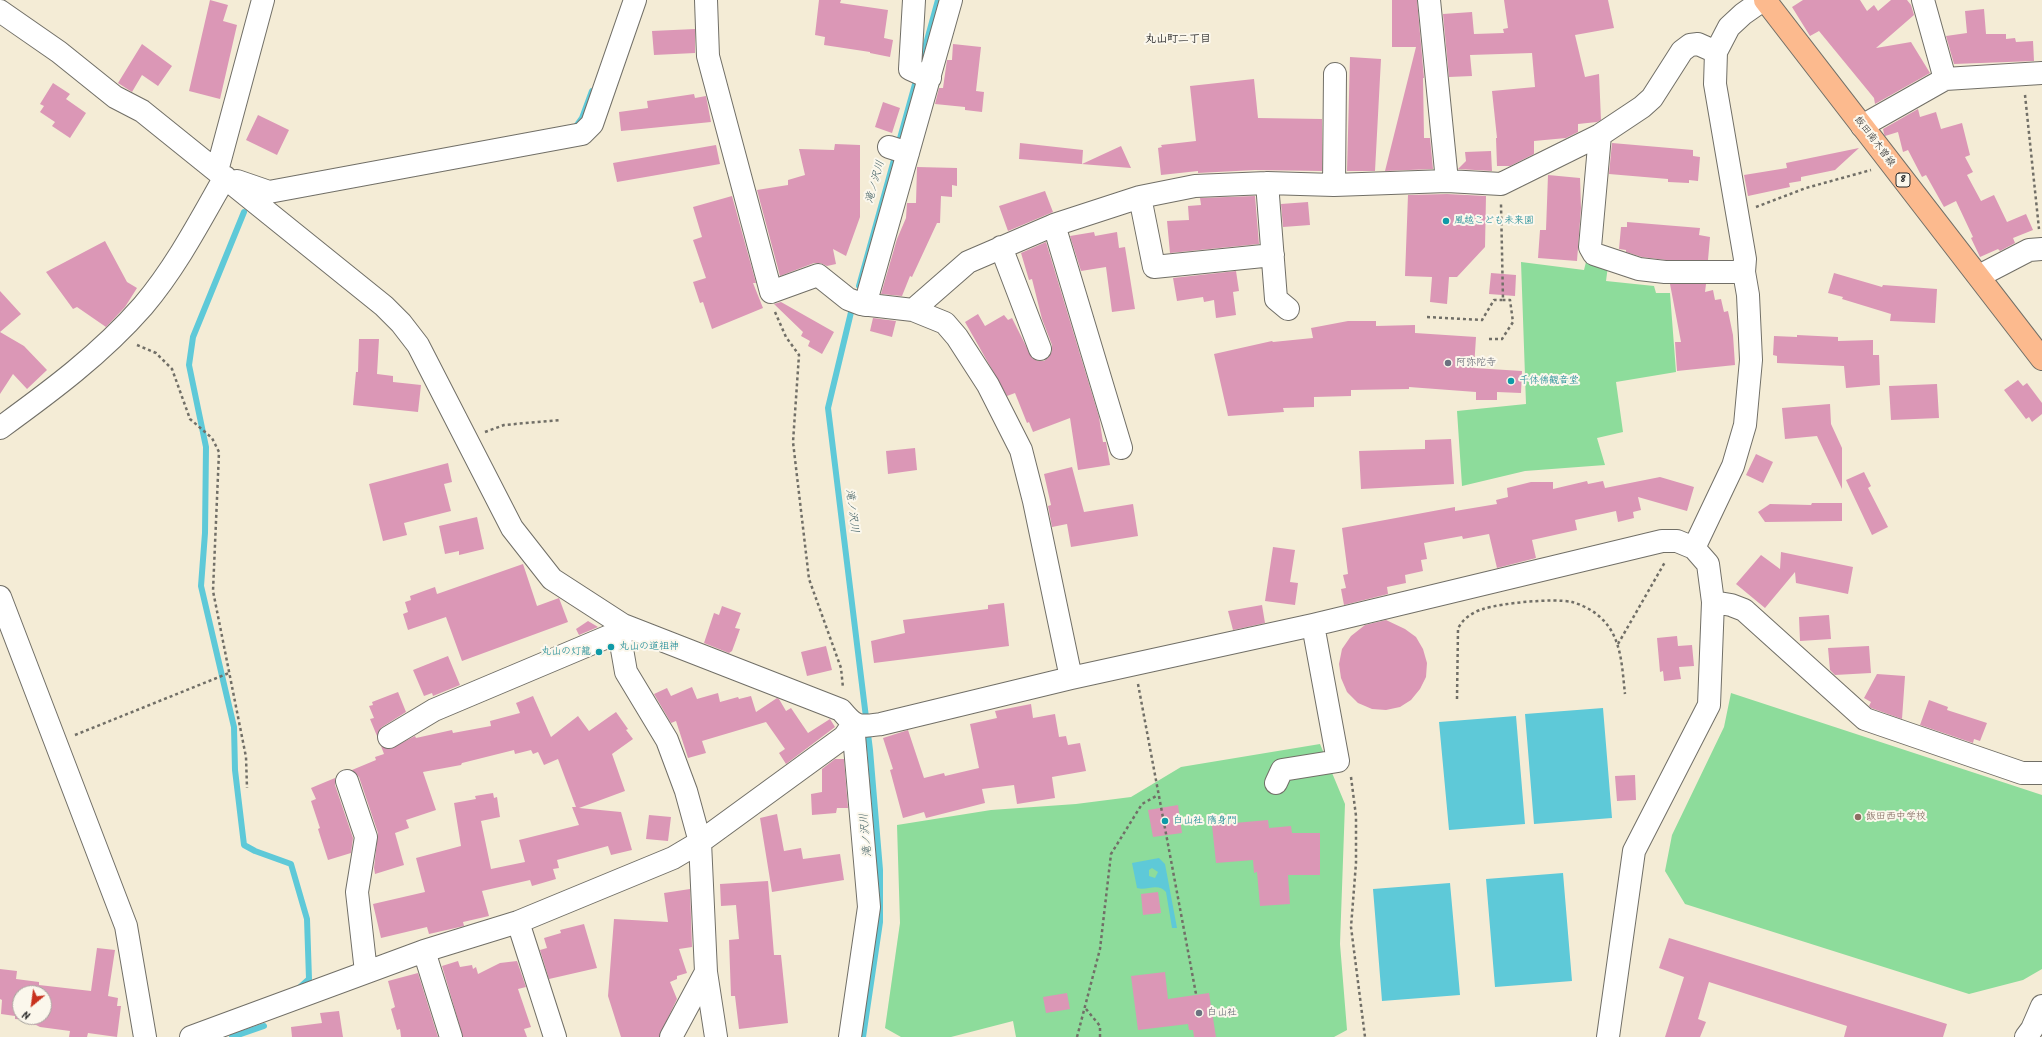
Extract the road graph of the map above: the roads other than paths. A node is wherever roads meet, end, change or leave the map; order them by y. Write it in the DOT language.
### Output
graph roads {
  1 [pos="263,0"];
  2 [pos="635,0"];
  3 [pos="706,0"];
  4 [pos="914,0"];
  5 [pos="951,0"];
  6 [pos="1430,0"];
  7 [pos="1764,0"];
  8 [pos="1923,0"];
  9 [pos="0,11"];
  10 [pos="1716,52"];
  11 [pos="2032,73"];
  12 [pos="1335,74"];
  13 [pos="923,75"];
  14 [pos="1945,79"];
  15 [pos="1862,126"];
  16 [pos="1600,136"];
  17 [pos="221,174"];
  18 [pos="1447,181"];
  19 [pos="1267,183"];
  20 [pos="1334,185"];
  21 [pos="1140,197"];
  22 [pos="1054,225"];
  23 [pos="1001,248"];
  24 [pos="2042,249"];
  25 [pos="1273,255"];
  26 [pos="1744,272"];
  27 [pos="1979,276"];
  28 [pos="858,303"];
  29 [pos="1288,309"];
  30 [pos="913,310"];
  31 [pos="1040,350"];
  32 [pos="2042,359"];
  33 [pos="0,428"];
  34 [pos="1122,448"];
  35 [pos="1686,544"];
  36 [pos="0,597"];
  37 [pos="1713,602"];
  38 [pos="1313,625"];
  39 [pos="621,629"];
  40 [pos="1071,678"];
  41 [pos="864,725"];
  42 [pos="389,737"];
  43 [pos="2042,774"];
  44 [pos="347,781"];
  45 [pos="1276,783"];
  46 [pos="700,842"];
  47 [pos="518,922"];
  48 [pos="424,951"];
  49 [pos="366,972"];
  50 [pos="706,972"];
  51 [pos="2042,1006"];
  52 [pos="145,1037"];
  53 [pos="191,1037"];
  54 [pos="451,1037"];
  55 [pos="555,1037"];
  56 [pos="671,1037"];
  57 [pos="716,1037"];
  58 [pos="850,1037"];
  59 [pos="1608,1037"];
  60 [pos="2026,1037"];
  1 -- 17 [label="street"];
  2 -- 17 [label="street"];
  3 -- 28 [label="street"];
  4 -- 13 [label="street"];
  5 -- 13 [label="street"];
  6 -- 18 [label="street"];
  7 -- 10 [label="street"];
  7 -- 15 [label="main road, 飯田南木曽線 / 8"];
  8 -- 14 [label="street"];
  9 -- 17 [label="street"];
  10 -- 16 [label="street"];
  10 -- 26 [label="street"];
  11 -- 14 [label="street"];
  12 -- 20 [label="street"];
  13 -- 28 [label="street"];
  14 -- 15 [label="street"];
  15 -- 27 [label="main road, 飯田南木曽線 / 8"];
  16 -- 18 [label="street"];
  16 -- 26 [label="street"];
  17 -- 33 [label="street"];
  17 -- 39 [label="street"];
  18 -- 20 [label="street"];
  19 -- 20 [label="street"];
  19 -- 21 [label="street"];
  19 -- 25 [label="street"];
  21 -- 22 [label="street"];
  21 -- 25 [label="street"];
  22 -- 23 [label="street"];
  22 -- 34 [label="street"];
  23 -- 30 [label="street"];
  23 -- 31 [label="street"];
  24 -- 27 [label="street"];
  25 -- 29 [label="street"];
  26 -- 35 [label="street"];
  27 -- 32 [label="main road, 飯田南木曽線 / 8"];
  28 -- 30 [label="street"];
  30 -- 40 [label="street"];
  35 -- 37 [label="street"];
  35 -- 38 [label="street"];
  36 -- 52 [label="street"];
  37 -- 43 [label="street"];
  37 -- 59 [label="street"];
  38 -- 40 [label="street"];
  38 -- 45 [label="street"];
  39 -- 41 [label="street"];
  39 -- 42 [label="street"];
  39 -- 46 [label="street"];
  40 -- 41 [label="street"];
  41 -- 46 [label="street"];
  41 -- 58 [label="street"];
  44 -- 49 [label="street"];
  46 -- 47 [label="street"];
  46 -- 50 [label="street"];
  47 -- 48 [label="street"];
  47 -- 55 [label="street"];
  48 -- 49 [label="street"];
  48 -- 54 [label="street"];
  49 -- 53 [label="street"];
  50 -- 56 [label="street"];
  50 -- 57 [label="street"];
  51 -- 60 [label="street"];
}
